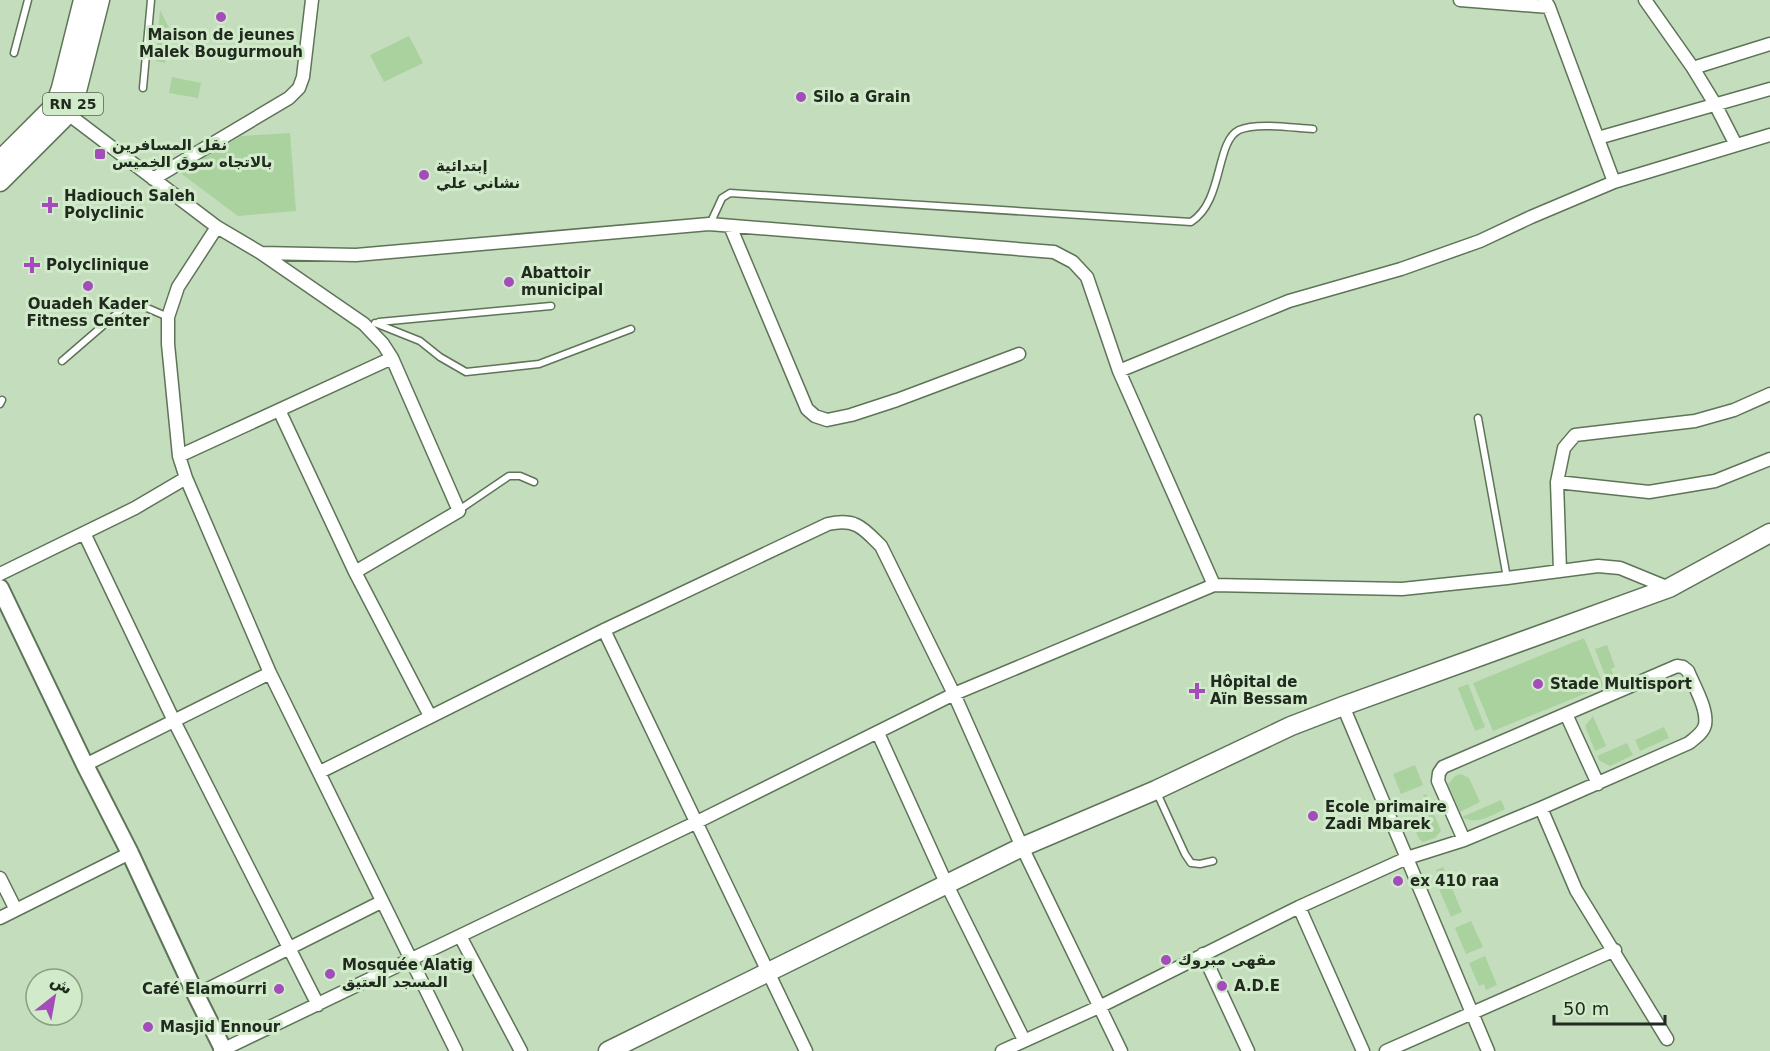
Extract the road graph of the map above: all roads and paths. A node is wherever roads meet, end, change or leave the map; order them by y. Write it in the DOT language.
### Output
graph roads {
  1 [pos="28,0"];
  2 [pos="83,0"];
  3 [pos="100,0"];
  4 [pos="151,0"];
  5 [pos="312,0"];
  6 [pos="1460,0"];
  7 [pos="1645,0"];
  8 [pos="1547,3"];
  9 [pos="1770,44"];
  10 [pos="14,53"];
  11 [pos="1693,68"];
  12 [pos="143,88"];
  13 [pos="1770,89"];
  14 [pos="1715,104"];
  15 [pos="62,110"];
  16 [pos="1313,129"];
  17 [pos="1770,135"];
  18 [pos="1598,138"];
  19 [pos="1736,145"];
  20 [pos="0,159"];
  21 [pos="153,179"];
  22 [pos="0,182"];
  23 [pos="1614,182"];
  24 [pos="710,224"];
  25 [pos="730,226"];
  26 [pos="217,227"];
  27 [pos="261,253"];
  28 [pos="551,306"];
  29 [pos="168,317"];
  30 [pos="370,324"];
  31 [pos="632,329"];
  32 [pos="1019,354"];
  33 [pos="392,358"];
  34 [pos="62,361"];
  35 [pos="1119,371"];
  36 [pos="1770,394"];
  37 [pos="279,410"];
  38 [pos="1478,418"];
  39 [pos="179,456"];
  40 [pos="1770,459"];
  41 [pos="186,478"];
  42 [pos="534,482"];
  43 [pos="1557,482"];
  44 [pos="459,511"];
  45 [pos="84,533"];
  46 [pos="1770,533"];
  47 [pos="1560,571"];
  48 [pos="356,572"];
  49 [pos="0,573"];
  50 [pos="1507,578"];
  51 [pos="1214,585"];
  52 [pos="0,588"];
  53 [pos="1669,588"];
  54 [pos="604,630"];
  55 [pos="270,674"];
  56 [pos="954,694"];
  57 [pos="1343,706"];
  58 [pos="1566,714"];
  59 [pos="430,716"];
  60 [pos="174,721"];
  61 [pos="878,733"];
  62 [pos="85,765"];
  63 [pos="320,772"];
  64 [pos="1598,783"];
  65 [pos="1156,790"];
  66 [pos="1541,808"];
  67 [pos="697,822"];
  68 [pos="1464,840"];
  69 [pos="1022,847"];
  70 [pos="130,853"];
  71 [pos="1407,858"];
  72 [pos="1213,861"];
  73 [pos="0,878"];
  74 [pos="947,885"];
  75 [pos="381,902"];
  76 [pos="1299,907"];
  77 [pos="16,910"];
  78 [pos="0,918"];
  79 [pos="460,936"];
  80 [pos="290,949"];
  81 [pos="1615,950"];
  82 [pos="1203,954"];
  83 [pos="410,960"];
  84 [pos="768,973"];
  85 [pos="196,995"];
  86 [pos="318,1005"];
  87 [pos="1101,1005"];
  88 [pos="1472,1013"];
  89 [pos="1667,1039"];
  90 [pos="1024,1040"];
  91 [pos="222,1051"];
  92 [pos="456,1051"];
  93 [pos="522,1051"];
  94 [pos="608,1051"];
  95 [pos="806,1051"];
  96 [pos="1002,1051"];
  97 [pos="1121,1051"];
  98 [pos="1248,1051"];
  99 [pos="1363,1051"];
  100 [pos="1386,1051"];
  101 [pos="1488,1051"];
  1 -- 10 [label="lane"];
  2 -- 15 [label="main road, RN 25"];
  3 -- 15 [label="main road, RN 25"];
  4 -- 12 [label="lane"];
  5 -- 21 [label="street"];
  6 -- 8 [label="street"];
  7 -- 11 [label="street"];
  8 -- 18 [label="street"];
  9 -- 11 [label="street"];
  11 -- 14 [label="street"];
  13 -- 14 [label="street"];
  14 -- 18 [label="street"];
  14 -- 19 [label="street"];
  15 -- 20 [label="main road, RN 25"];
  15 -- 21 [label="street"];
  15 -- 22 [label="main road, RN 25"];
  16 -- 24 [label="lane"];
  17 -- 19 [label="street"];
  18 -- 23 [label="street"];
  19 -- 23 [label="street"];
  21 -- 26 [label="street"];
  23 -- 35 [label="street"];
  24 -- 25 [label="street"];
  24 -- 27 [label="street"];
  25 -- 32 [label="street"];
  25 -- 35 [label="street"];
  26 -- 27 [label="street"];
  26 -- 29 [label="street"];
  27 -- 30 [label="street"];
  28 -- 30 [label="lane"];
  29 -- 34 [label="lane"];
  29 -- 39 [label="street"];
  30 -- 31 [label="lane"];
  30 -- 33 [label="street"];
  33 -- 37 [label="street"];
  33 -- 44 [label="street"];
  35 -- 51 [label="street"];
  36 -- 43 [label="street"];
  37 -- 39 [label="street"];
  37 -- 48 [label="street"];
  38 -- 50 [label="lane"];
  39 -- 41 [label="street"];
  40 -- 43 [label="street"];
  41 -- 45 [label="street"];
  41 -- 55 [label="street"];
  42 -- 44 [label="lane"];
  43 -- 47 [label="street"];
  44 -- 48 [label="street"];
  45 -- 49 [label="street"];
  45 -- 60 [label="street"];
  46 -- 53 [label="main road"];
  47 -- 50 [label="street"];
  47 -- 53 [label="street"];
  48 -- 59 [label="street"];
  50 -- 51 [label="street"];
  51 -- 56 [label="street"];
  52 -- 62 [label="main road"];
  53 -- 57 [label="main road"];
  54 -- 56 [label="street"];
  54 -- 59 [label="street"];
  54 -- 67 [label="street"];
  55 -- 60 [label="street"];
  55 -- 63 [label="street"];
  56 -- 61 [label="street"];
  56 -- 69 [label="street"];
  57 -- 65 [label="main road"];
  57 -- 71 [label="street"];
  58 -- 64 [label="street"];
  58 -- 64 [label="street"];
  58 -- 68 [label="street"];
  59 -- 63 [label="street"];
  60 -- 62 [label="street"];
  60 -- 80 [label="street"];
  61 -- 67 [label="street"];
  61 -- 74 [label="street"];
  62 -- 70 [label="main road"];
  63 -- 75 [label="street"];
  64 -- 66 [label="street"];
  65 -- 69 [label="main road"];
  65 -- 72 [label="lane"];
  66 -- 68 [label="street"];
  66 -- 81 [label="street"];
  67 -- 79 [label="street"];
  67 -- 84 [label="street"];
  68 -- 71 [label="street"];
  69 -- 74 [label="main road"];
  69 -- 87 [label="street"];
  70 -- 77 [label="street"];
  70 -- 85 [label="main road"];
  71 -- 76 [label="street"];
  71 -- 88 [label="street"];
  73 -- 77 [label="street"];
  74 -- 84 [label="main road"];
  74 -- 90 [label="street"];
  75 -- 80 [label="street"];
  75 -- 83 [label="street"];
  76 -- 82 [label="street"];
  76 -- 99 [label="street"];
  77 -- 78 [label="street"];
  79 -- 83 [label="street"];
  79 -- 93 [label="street"];
  80 -- 85 [label="street"];
  80 -- 86 [label="street"];
  81 -- 88 [label="street"];
  81 -- 89 [label="street"];
  82 -- 87 [label="street"];
  82 -- 98 [label="street"];
  83 -- 86 [label="street"];
  83 -- 92 [label="street"];
  84 -- 94 [label="main road"];
  84 -- 95 [label="street"];
  85 -- 91 [label="main road"];
  86 -- 91 [label="street"];
  87 -- 90 [label="street"];
  87 -- 97 [label="street"];
  88 -- 100 [label="street"];
  88 -- 101 [label="street"];
  90 -- 96 [label="street"];
}
